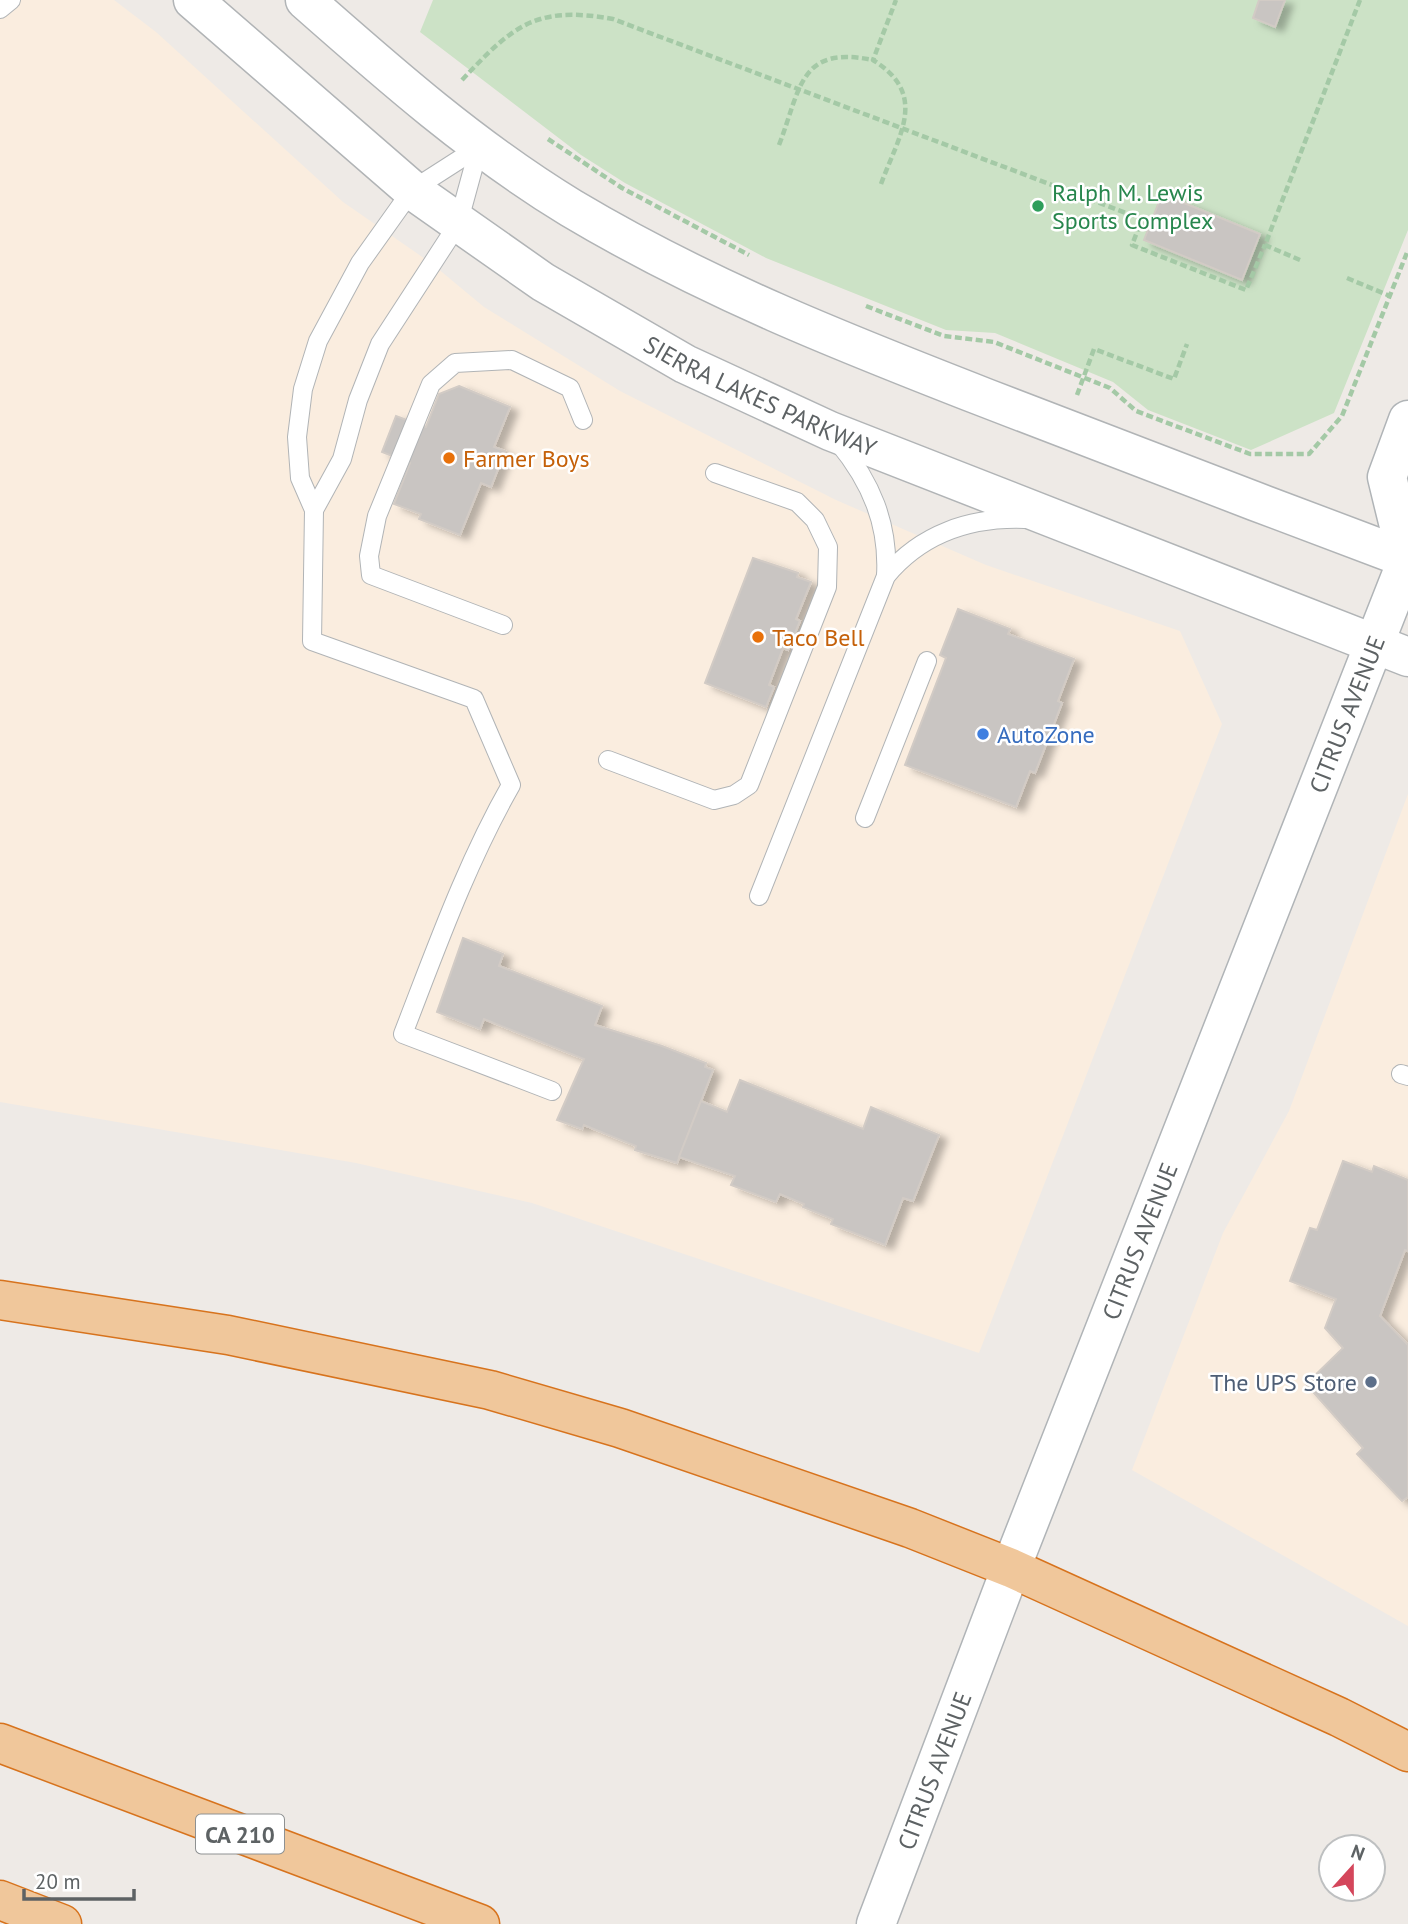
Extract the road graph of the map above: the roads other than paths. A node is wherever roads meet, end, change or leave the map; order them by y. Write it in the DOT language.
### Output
graph roads {
  1 [pos="11,0"];
  2 [pos="193,0"];
  3 [pos="305,0"];
  4 [pos="0,9"];
  5 [pos="479,147"];
  6 [pos="412,190"];
  7 [pos="458,224"];
  8 [pos="583,420"];
  9 [pos="1408,420"];
  10 [pos="830,431"];
  11 [pos="715,473"];
  12 [pos="314,510"];
  13 [pos="1053,520"];
  14 [pos="1408,559"];
  15 [pos="886,576"];
  16 [pos="503,625"];
  17 [pos="1373,643"];
  18 [pos="1408,657"];
  19 [pos="927,661"];
  20 [pos="608,760"];
  21 [pos="865,818"];
  22 [pos="759,896"];
  23 [pos="552,1091"];
  24 [pos="0,1300"];
  25 [pos="1011,1569"];
  26 [pos="0,1743"];
  27 [pos="1408,1752"];
  28 [pos="0,1900"];
  29 [pos="62,1924"];
  30 [pos="480,1924"];
  31 [pos="876,1924"];
  1 -- 4 [label="lane"];
  2 -- 6 [label="street, SIERRA LAKES PARKWAY"];
  3 -- 5 [label="street"];
  5 -- 6 [label="lane"];
  5 -- 7 [label="lane"];
  5 -- 14 [label="street"];
  6 -- 7 [label="street, SIERRA LAKES PARKWAY"];
  6 -- 12 [label="lane"];
  7 -- 10 [label="street, SIERRA LAKES PARKWAY"];
  7 -- 12 [label="lane"];
  8 -- 16 [label="lane"];
  9 -- 14 [label="street"];
  10 -- 13 [label="street, SIERRA LAKES PARKWAY"];
  10 -- 15 [label="lane"];
  11 -- 20 [label="lane"];
  12 -- 23 [label="lane"];
  13 -- 15 [label="lane"];
  13 -- 17 [label="street, SIERRA LAKES PARKWAY"];
  14 -- 17 [label="street, CITRUS AVENUE"];
  15 -- 22 [label="lane"];
  17 -- 18 [label="street, SIERRA LAKES PARKWAY"];
  17 -- 25 [label="street, CITRUS AVENUE"];
  19 -- 21 [label="lane"];
  24 -- 25 [label="highway"];
  25 -- 27 [label="highway"];
  25 -- 31 [label="street, CITRUS AVENUE"];
  26 -- 30 [label="highway, CA 210"];
  28 -- 29 [label="highway"];
}
